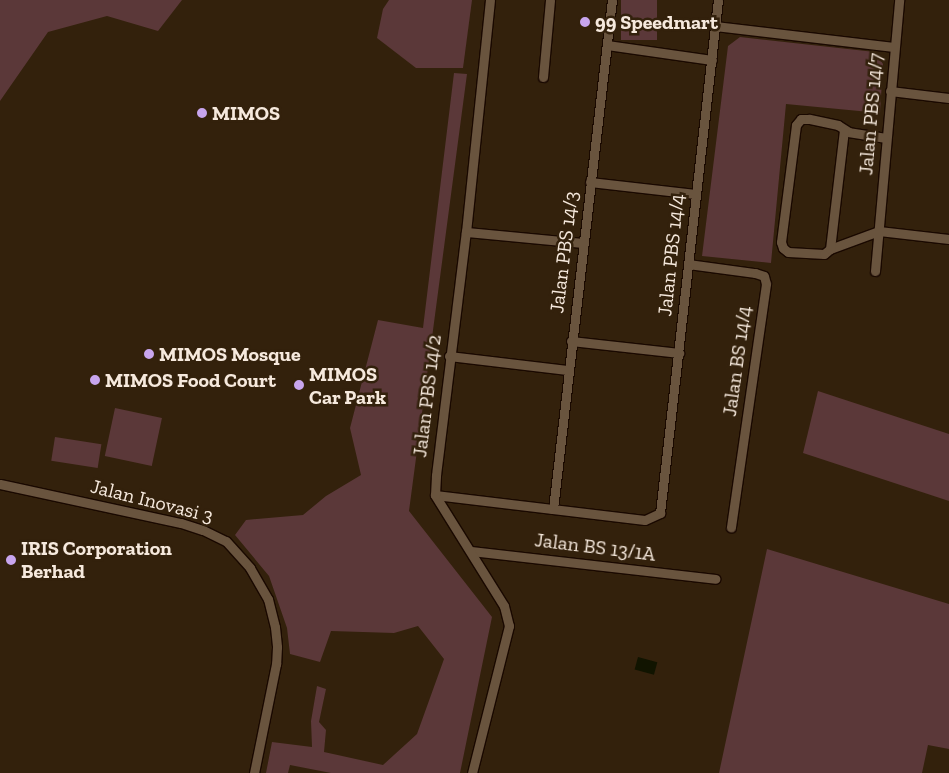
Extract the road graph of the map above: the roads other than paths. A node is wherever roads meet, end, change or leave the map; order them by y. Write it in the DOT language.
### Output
graph roads {
  1 [pos="490,0"];
  2 [pos="550,0"];
  3 [pos="612,0"];
  4 [pos="718,0"];
  5 [pos="898,0"];
  6 [pos="715,26"];
  7 [pos="607,44"];
  8 [pos="894,47"];
  9 [pos="712,60"];
  10 [pos="543,77"];
  11 [pos="890,91"];
  12 [pos="949,98"];
  13 [pos="844,130"];
  14 [pos="886,138"];
  15 [pos="590,182"];
  16 [pos="695,194"];
  17 [pos="879,231"];
  18 [pos="466,232"];
  19 [pos="949,239"];
  20 [pos="583,242"];
  21 [pos="830,248"];
  22 [pos="688,264"];
  23 [pos="875,271"];
  24 [pos="571,341"];
  25 [pos="679,353"];
  26 [pos="449,356"];
  27 [pos="567,370"];
  28 [pos="0,484"];
  29 [pos="435,496"];
  30 [pos="552,509"];
  31 [pos="731,527"];
  32 [pos="471,551"];
  33 [pos="715,579"];
  34 [pos="254,773"];
  35 [pos="472,773"];
  1 -- 18 [label="street, Jalan PBS 14/2"];
  2 -- 10 [label="street"];
  3 -- 7 [label="street, Jalan PBS 14/3"];
  4 -- 6 [label="street, Jalan PBS 14/4"];
  5 -- 8 [label="street, Jalan PBS 14/7"];
  6 -- 8 [label="street"];
  6 -- 9 [label="street, Jalan PBS 14/4"];
  7 -- 9 [label="street"];
  7 -- 15 [label="street, Jalan PBS 14/3"];
  8 -- 11 [label="street, Jalan PBS 14/7"];
  9 -- 16 [label="street, Jalan PBS 14/4"];
  11 -- 12 [label="street"];
  11 -- 14 [label="street, Jalan PBS 14/7"];
  13 -- 14 [label="street"];
  13 -- 21 [label="street"];
  13 -- 21 [label="street"];
  14 -- 17 [label="street, Jalan PBS 14/7"];
  15 -- 16 [label="street"];
  15 -- 20 [label="street, Jalan PBS 14/3"];
  16 -- 22 [label="street, Jalan PBS 14/4"];
  17 -- 19 [label="street"];
  17 -- 21 [label="street"];
  17 -- 23 [label="street, Jalan PBS 14/7"];
  18 -- 20 [label="street"];
  18 -- 26 [label="street, Jalan PBS 14/2"];
  20 -- 24 [label="street, Jalan PBS 14/3"];
  22 -- 25 [label="street, Jalan PBS 14/4"];
  22 -- 31 [label="street, Jalan BS 14/4"];
  24 -- 25 [label="street"];
  24 -- 27 [label="street, Jalan PBS 14/3"];
  25 -- 30 [label="street, Jalan PBS 14/4"];
  26 -- 27 [label="street"];
  26 -- 29 [label="street, Jalan PBS 14/2"];
  27 -- 30 [label="street, Jalan PBS 14/3"];
  28 -- 34 [label="street, Jalan Inovasi 3"];
  29 -- 30 [label="street"];
  29 -- 32 [label="street"];
  32 -- 33 [label="street, Jalan BS 13/1A"];
  32 -- 35 [label="street"];
}
